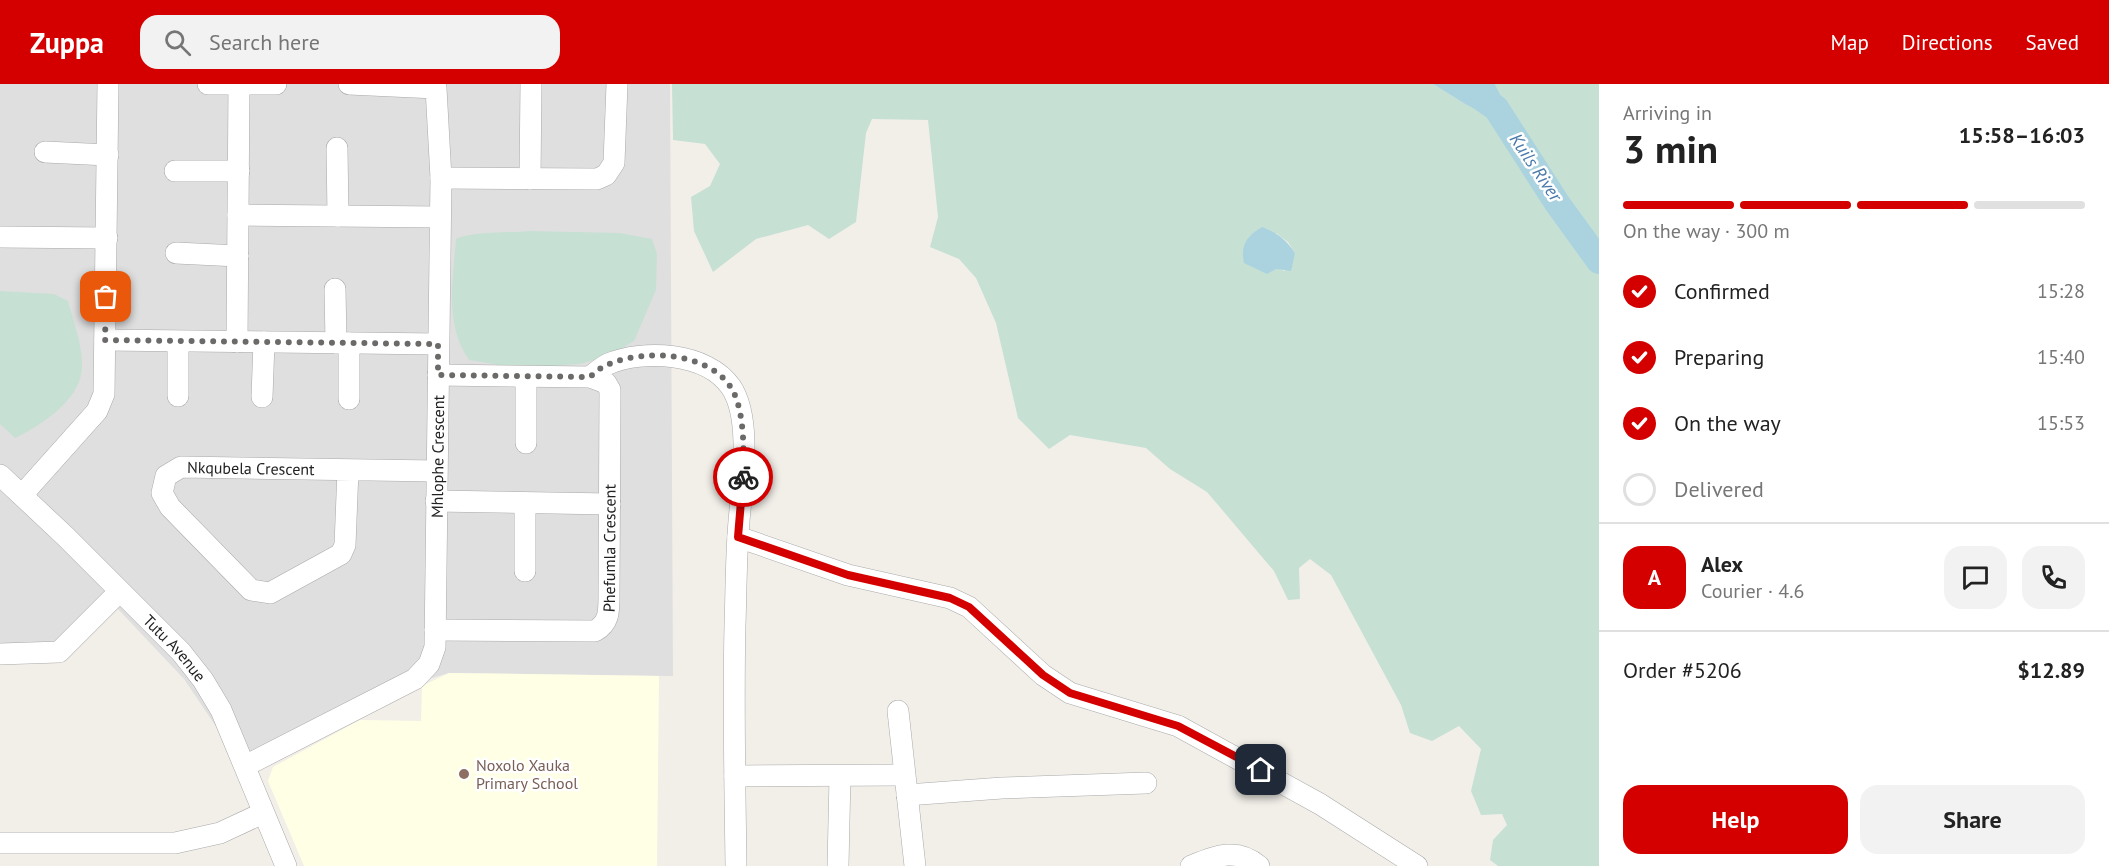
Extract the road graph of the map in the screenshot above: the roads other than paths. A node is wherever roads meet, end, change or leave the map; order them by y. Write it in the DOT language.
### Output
graph roads {
  1 [pos="108,84"];
  2 [pos="208,84"];
  3 [pos="276,84"];
  4 [pos="350,84"];
  5 [pos="531,84"];
  6 [pos="617,84"];
  7 [pos="239,85"];
  8 [pos="337,148"];
  9 [pos="45,152"];
  10 [pos="108,155"];
  11 [pos="175,171"];
  12 [pos="238,171"];
  13 [pos="441,178"];
  14 [pos="530,178"];
  15 [pos="238,215"];
  16 [pos="338,216"];
  17 [pos="440,217"];
  18 [pos="0,237"];
  19 [pos="107,238"];
  20 [pos="176,253"];
  21 [pos="238,256"];
  22 [pos="335,289"];
  23 [pos="105,340"];
  24 [pos="178,342"];
  25 [pos="237,342"];
  26 [pos="264,342"];
  27 [pos="342,343"];
  28 [pos="438,344"];
  29 [pos="438,375"];
  30 [pos="526,377"];
  31 [pos="590,377"];
  32 [pos="178,396"];
  33 [pos="262,397"];
  34 [pos="349,399"];
  35 [pos="526,443"];
  36 [pos="348,470"];
  37 [pos="436,471"];
  38 [pos="0,476"];
  39 [pos="22,495"];
  40 [pos="436,501"];
  41 [pos="525,503"];
  42 [pos="610,504"];
  43 [pos="738,537"];
  44 [pos="525,571"];
  45 [pos="119,592"];
  46 [pos="435,630"];
  47 [pos="0,654"];
  48 [pos="898,711"];
  49 [pos="245,766"];
  50 [pos="735,776"];
  51 [pos="840,776"];
  52 [pos="1146,783"];
  53 [pos="906,785"];
  54 [pos="263,813"];
  55 [pos="0,843"];
  56 [pos="286,866"];
  57 [pos="736,866"];
  58 [pos="838,866"];
  59 [pos="915,866"];
  60 [pos="1191,866"];
  61 [pos="1259,866"];
  62 [pos="1417,866"];
  1 -- 10 [label="street"];
  2 -- 7 [label="street"];
  3 -- 7 [label="street"];
  4 -- 13 [label="street, Mhlophe Crescent"];
  5 -- 14 [label="street"];
  6 -- 14 [label="street"];
  7 -- 12 [label="street"];
  8 -- 16 [label="street"];
  9 -- 10 [label="street"];
  10 -- 19 [label="street"];
  11 -- 12 [label="street"];
  12 -- 15 [label="street"];
  13 -- 14 [label="street"];
  13 -- 17 [label="street, Mhlophe Crescent"];
  15 -- 16 [label="street"];
  15 -- 21 [label="street"];
  16 -- 17 [label="street"];
  17 -- 28 [label="street, Mhlophe Crescent"];
  18 -- 19 [label="street"];
  19 -- 23 [label="street"];
  20 -- 21 [label="street"];
  21 -- 25 [label="street"];
  22 -- 27 [label="street"];
  23 -- 24 [label="street"];
  23 -- 39 [label="street"];
  24 -- 25 [label="street"];
  24 -- 32 [label="street"];
  25 -- 26 [label="street"];
  26 -- 27 [label="street"];
  26 -- 33 [label="street"];
  27 -- 28 [label="street"];
  27 -- 34 [label="street"];
  28 -- 29 [label="street, Mhlophe Crescent"];
  29 -- 30 [label="street"];
  29 -- 37 [label="street, Mhlophe Crescent"];
  30 -- 31 [label="street"];
  30 -- 35 [label="street"];
  31 -- 42 [label="street, Phefumla Crescent"];
  31 -- 43 [label="street"];
  36 -- 36 [label="street, Nkqubela Crescent"];
  36 -- 37 [label="street, Nkqubela Crescent"];
  37 -- 40 [label="street, Mhlophe Crescent"];
  38 -- 39 [label="street, Tutu Avenue"];
  39 -- 45 [label="street, Tutu Avenue"];
  40 -- 41 [label="street"];
  40 -- 46 [label="street, Mhlophe Crescent"];
  41 -- 42 [label="street"];
  41 -- 44 [label="street"];
  42 -- 46 [label="street, Phefumla Crescent"];
  43 -- 50 [label="street"];
  43 -- 62 [label="street"];
  45 -- 47 [label="street"];
  45 -- 49 [label="street, Tutu Avenue"];
  46 -- 49 [label="street, Mhlophe Crescent"];
  48 -- 53 [label="street"];
  49 -- 54 [label="street, Tutu Avenue"];
  50 -- 51 [label="street"];
  50 -- 57 [label="street"];
  51 -- 53 [label="street"];
  51 -- 58 [label="street"];
  52 -- 53 [label="street"];
  53 -- 59 [label="street"];
  54 -- 55 [label="street"];
  54 -- 56 [label="street, Tutu Avenue"];
  60 -- 61 [label="street"];
}
